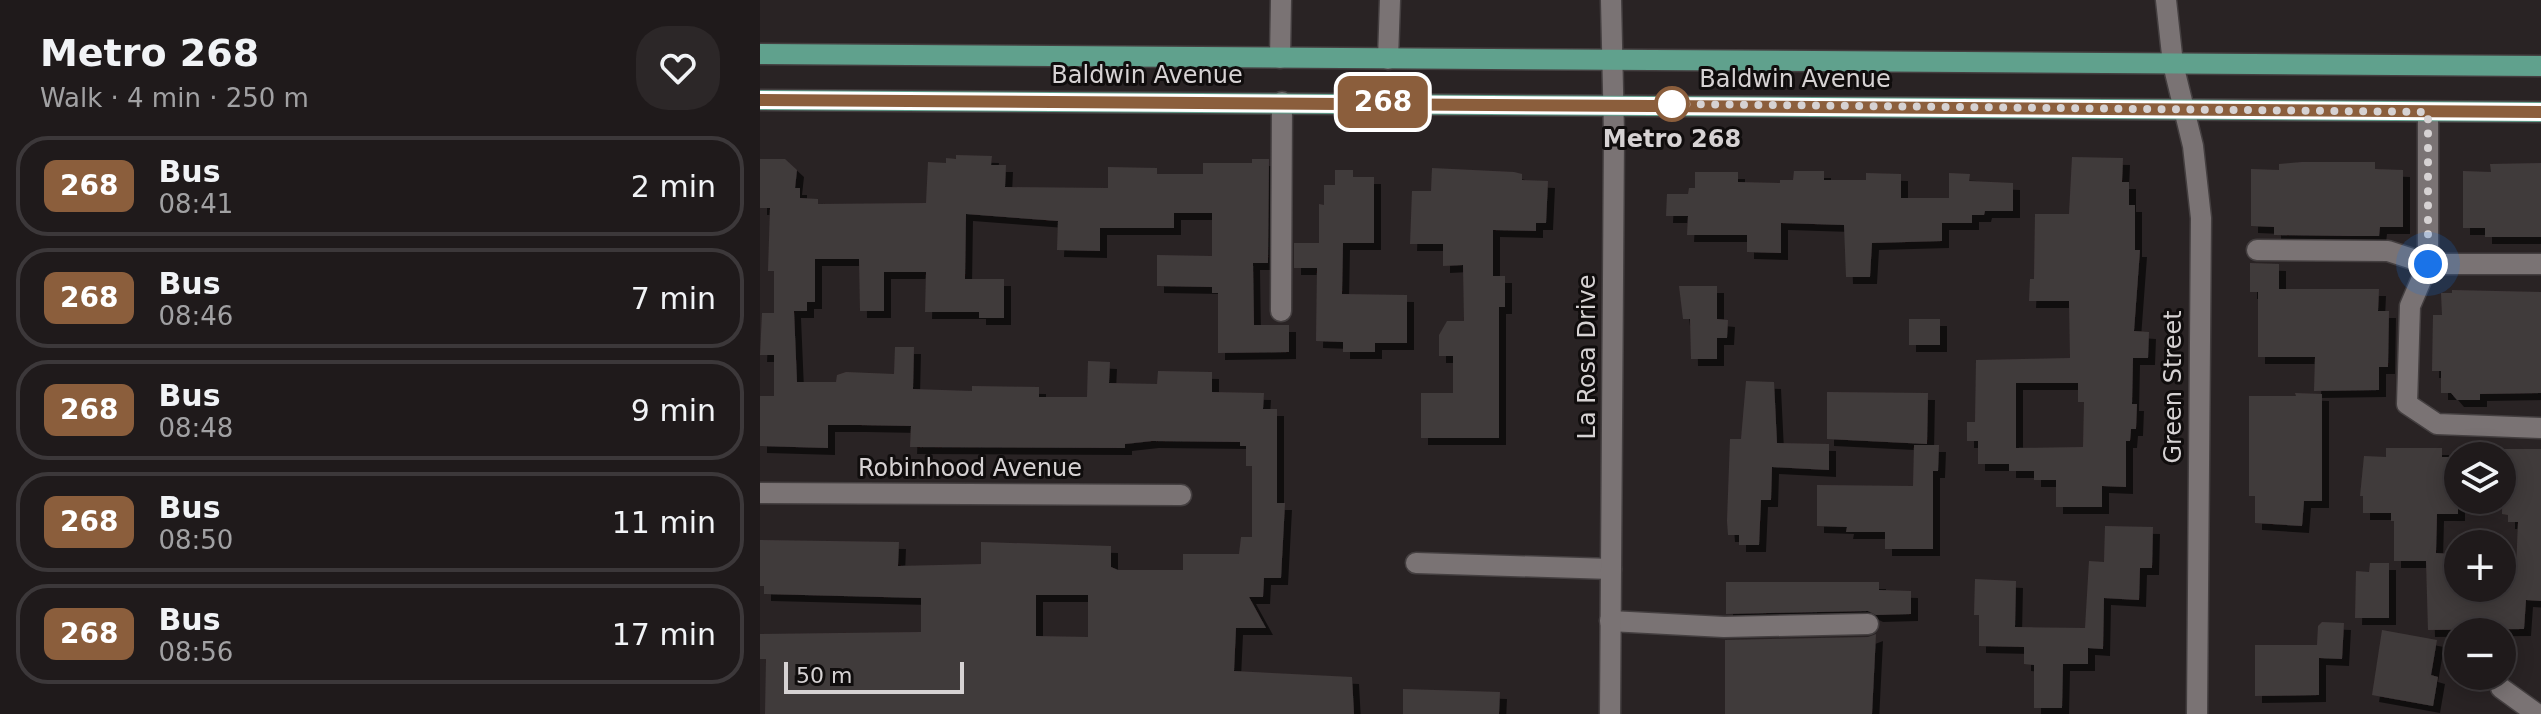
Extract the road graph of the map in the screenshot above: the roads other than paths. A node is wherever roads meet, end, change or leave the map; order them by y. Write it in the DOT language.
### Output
graph roads {
  1 [pos="1281,0"];
  2 [pos="1390,0"];
  3 [pos="1611,0"];
  4 [pos="2166,0"];
  5 [pos="760,54"];
  6 [pos="1280,58"];
  7 [pos="1388,59"];
  8 [pos="1612,61"];
  9 [pos="2173,64"];
  10 [pos="2541,66"];
  11 [pos="760,100"];
  12 [pos="1282,102"];
  13 [pos="1614,104"];
  14 [pos="2183,108"];
  15 [pos="2428,112"];
  16 [pos="2541,112"];
  17 [pos="2257,250"];
  18 [pos="2428,264"];
  19 [pos="2541,264"];
  20 [pos="1281,311"];
  21 [pos="2541,428"];
  22 [pos="760,493"];
  23 [pos="1181,495"];
  24 [pos="1416,563"];
  25 [pos="1611,569"];
  26 [pos="1610,621"];
  27 [pos="1868,624"];
  28 [pos="2504,690"];
  29 [pos="1610,714"];
  30 [pos="2197,714"];
  31 [pos="2537,714"];
  1 -- 6 [label="street"];
  2 -- 7 [label="street"];
  3 -- 8 [label="street, La Rosa Drive"];
  4 -- 9 [label="street, Green Street"];
  5 -- 6 [label="main road, Baldwin Avenue"];
  6 -- 7 [label="main road, Baldwin Avenue"];
  7 -- 8 [label="main road, Baldwin Avenue"];
  8 -- 9 [label="main road, Baldwin Avenue"];
  8 -- 13 [label="street, La Rosa Drive"];
  9 -- 10 [label="main road, Baldwin Avenue"];
  9 -- 14 [label="street, Green Street"];
  11 -- 12 [label="main road, Baldwin Avenue"];
  12 -- 13 [label="main road, Baldwin Avenue"];
  12 -- 20 [label="street"];
  13 -- 14 [label="main road, Baldwin Avenue"];
  13 -- 25 [label="street, La Rosa Drive"];
  14 -- 15 [label="main road, Baldwin Avenue"];
  14 -- 30 [label="street, Green Street"];
  15 -- 16 [label="main road, Baldwin Avenue"];
  15 -- 18 [label="street"];
  17 -- 18 [label="street"];
  18 -- 19 [label="street"];
  18 -- 21 [label="street"];
  22 -- 23 [label="street, Robinhood Avenue"];
  24 -- 25 [label="street"];
  25 -- 26 [label="street, La Rosa Drive"];
  26 -- 27 [label="street"];
  26 -- 29 [label="street, La Rosa Drive"];
  28 -- 31 [label="street"];
}
